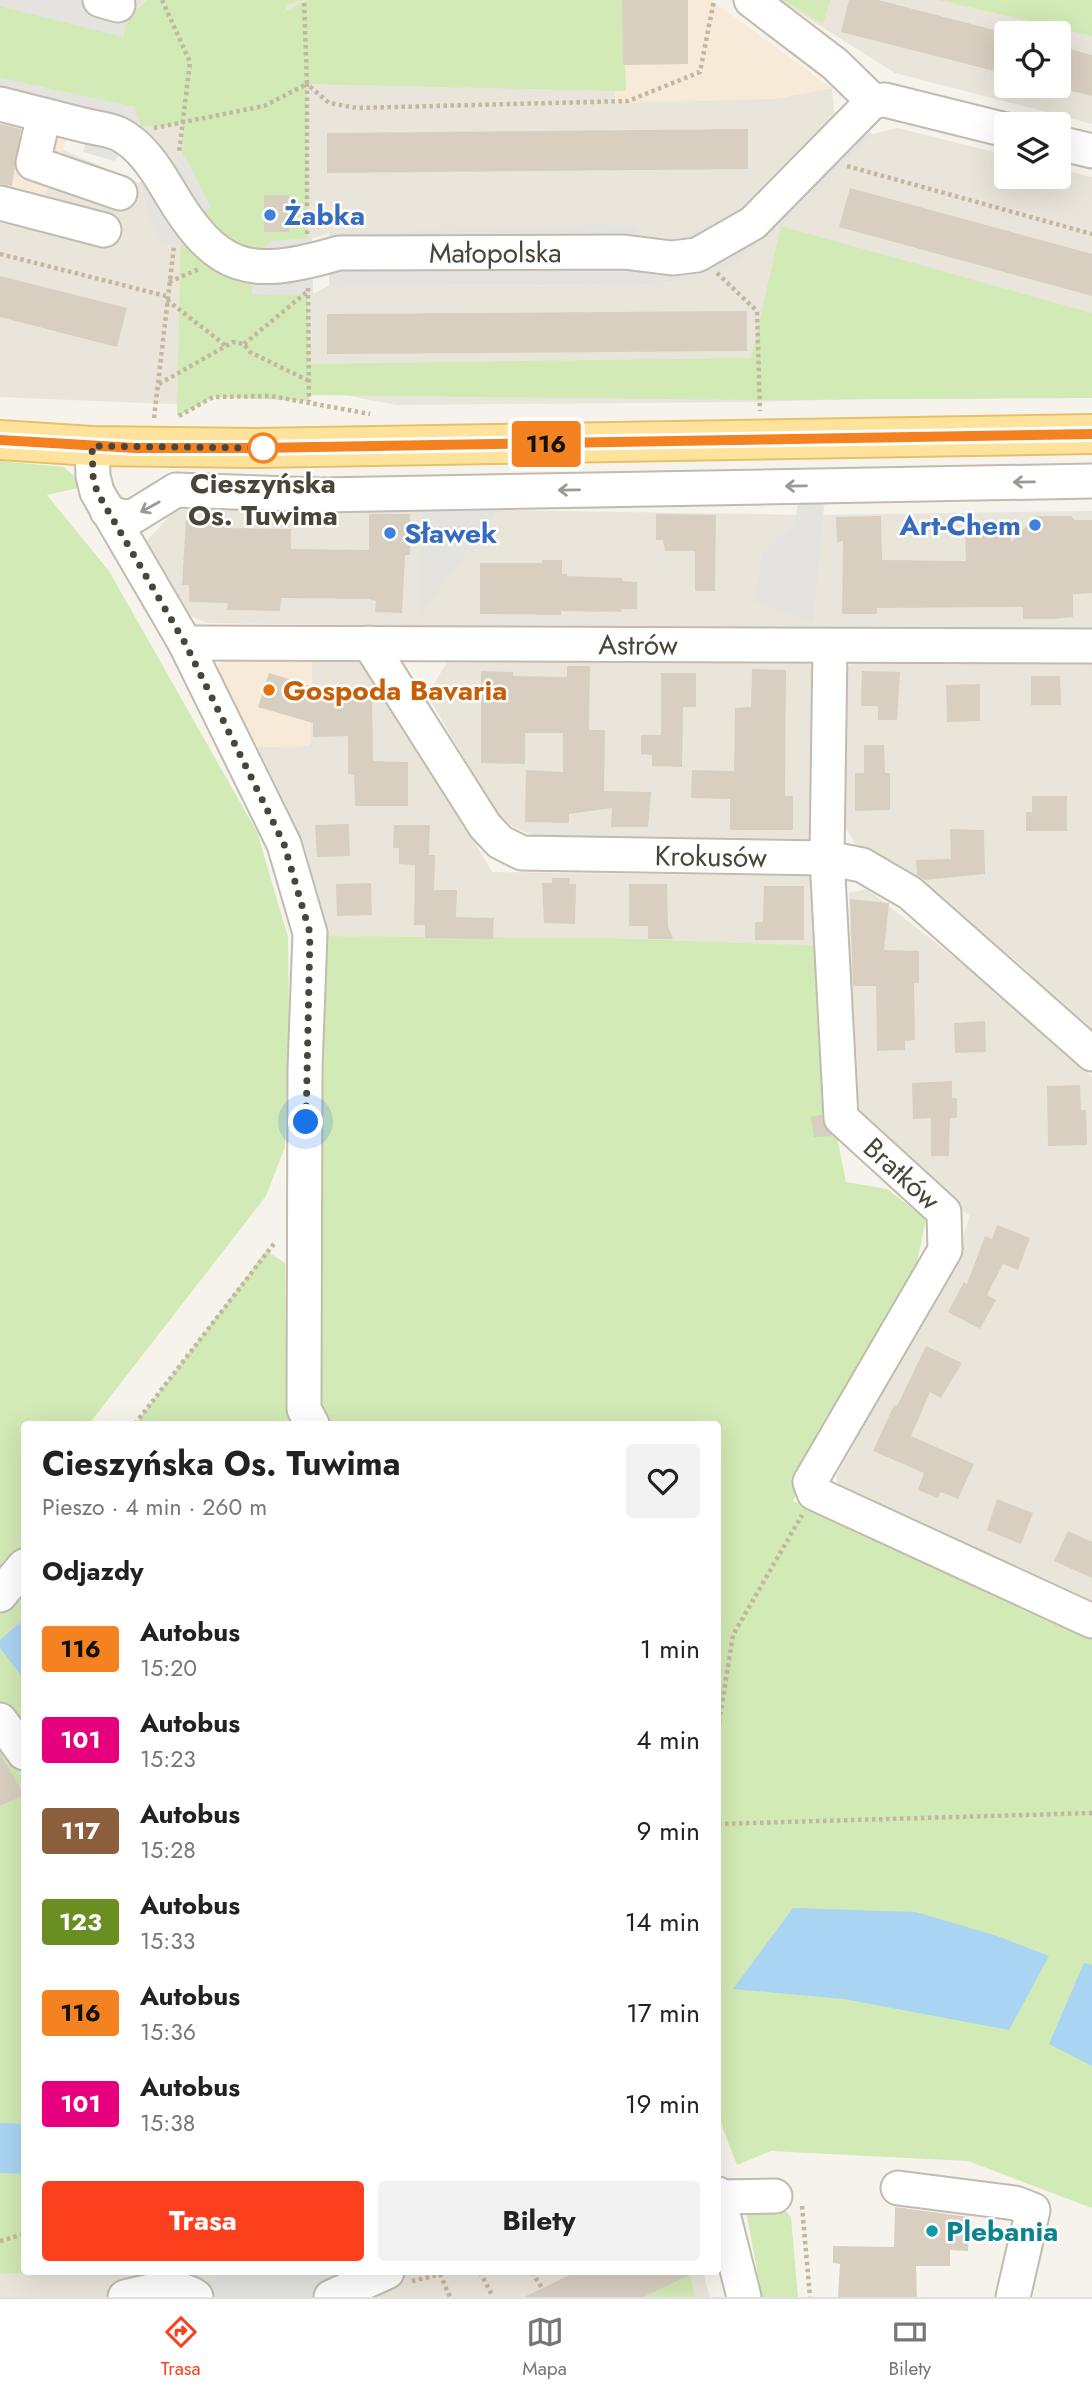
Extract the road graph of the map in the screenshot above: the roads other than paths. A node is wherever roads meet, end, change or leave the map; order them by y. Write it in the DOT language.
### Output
graph roads {
  1 [pos="751,0"];
  2 [pos="873,101"];
  3 [pos="0,104"];
  4 [pos="44,115"];
  5 [pos="994,127"];
  6 [pos="1071,146"];
  7 [pos="1092,151"];
  8 [pos="120,193"];
  9 [pos="0,203"];
  10 [pos="104,230"];
  11 [pos="1092,434"];
  12 [pos="0,440"];
  13 [pos="92,446"];
  14 [pos="1092,481"];
  15 [pos="107,511"];
  16 [pos="185,643"];
  17 [pos="369,643"];
  18 [pos="830,646"];
  19 [pos="1092,646"];
  20 [pos="828,858"];
  21 [pos="1092,1054"];
  22 [pos="310,1421"];
  23 [pos="21,1570"];
  24 [pos="0,1595"];
  25 [pos="1092,1620"];
  26 [pos="0,1720"];
  27 [pos="21,1748"];
  28 [pos="898,2188"];
  29 [pos="788,2195"];
  30 [pos="721,2196"];
  31 [pos="721,2208"];
  32 [pos="379,2275"];
  33 [pos="125,2297"];
  34 [pos="196,2297"];
  35 [pos="331,2297"];
  36 [pos="744,2297"];
  37 [pos="1013,2297"];
  1 -- 2 [label="street"];
  2 -- 4 [label="street, Małopolska"];
  2 -- 5 [label="street"];
  3 -- 4 [label="street"];
  4 -- 8 [label="street"];
  6 -- 7 [label="street"];
  9 -- 10 [label="street"];
  11 -- 13 [label="main road"];
  12 -- 13 [label="main road"];
  13 -- 15 [label="street"];
  14 -- 15 [label="street, one-way"];
  15 -- 16 [label="street"];
  16 -- 17 [label="street, Astrów"];
  16 -- 22 [label="street"];
  17 -- 18 [label="street, Astrów"];
  17 -- 20 [label="street, Krokusów"];
  18 -- 19 [label="street, Astrów"];
  18 -- 20 [label="street, Bratków"];
  20 -- 21 [label="street, Krokusów"];
  20 -- 25 [label="street, Bratków"];
  23 -- 24 [label="street"];
  26 -- 27 [label="street"];
  28 -- 37 [label="street"];
  29 -- 30 [label="street"];
  31 -- 36 [label="street"];
  32 -- 35 [label="street"];
  33 -- 34 [label="street"];
}
